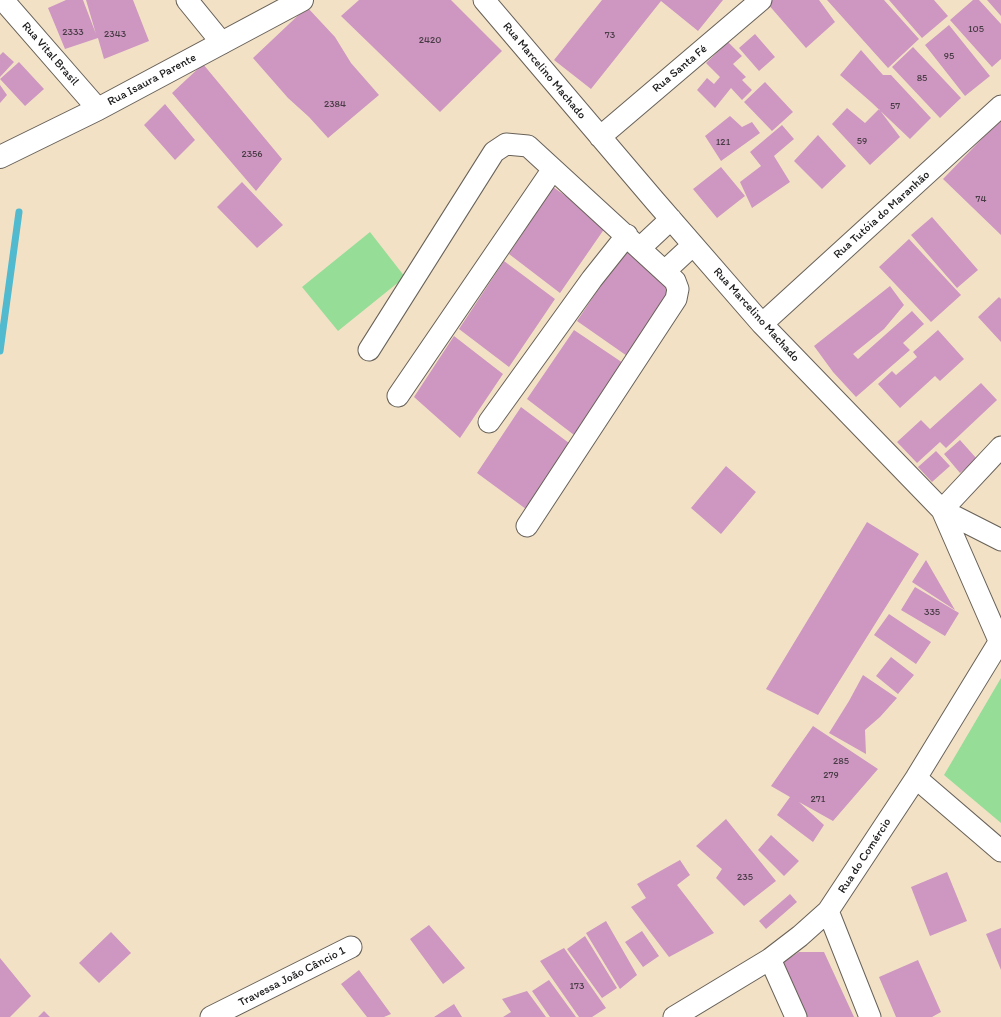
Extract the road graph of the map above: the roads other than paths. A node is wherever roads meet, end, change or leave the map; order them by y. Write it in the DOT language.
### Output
graph roads {
  1 [pos="3,0"];
  2 [pos="187,0"];
  3 [pos="302,0"];
  4 [pos="484,0"];
  5 [pos="760,0"];
  6 [pos="222,43"];
  7 [pos="1001,106"];
  8 [pos="98,109"];
  9 [pos="600,137"];
  10 [pos="0,157"];
  11 [pos="553,169"];
  12 [pos="671,219"];
  13 [pos="633,241"];
  14 [pos="693,245"];
  15 [pos="665,271"];
  16 [pos="762,324"];
  17 [pos="369,350"];
  18 [pos="398,396"];
  19 [pos="489,422"];
  20 [pos="1001,447"];
  21 [pos="942,510"];
  22 [pos="527,526"];
  23 [pos="1001,540"];
  24 [pos="1000,642"];
  25 [pos="916,778"];
  26 [pos="1001,851"];
  27 [pos="828,911"];
  28 [pos="351,947"];
  29 [pos="770,959"];
  30 [pos="211,1017"];
  31 [pos="674,1017"];
  32 [pos="796,1017"];
  33 [pos="870,1017"];
  1 -- 8 [label="street, Rua Vital Brasil"];
  2 -- 6 [label="street"];
  3 -- 6 [label="street, Rua Isaura Parente"];
  4 -- 9 [label="street, Rua Marcelino Machado"];
  5 -- 9 [label="street, Rua Santa Fé"];
  6 -- 8 [label="street, Rua Isaura Parente"];
  7 -- 16 [label="street, Rua Tutóia do Maranhão"];
  8 -- 10 [label="street, Rua Isaura Parente"];
  9 -- 12 [label="street, Rua Marcelino Machado"];
  11 -- 13 [label="street"];
  11 -- 17 [label="street"];
  11 -- 18 [label="street"];
  12 -- 13 [label="street"];
  12 -- 14 [label="street, Rua Marcelino Machado"];
  13 -- 15 [label="street"];
  13 -- 19 [label="street"];
  14 -- 15 [label="street"];
  14 -- 16 [label="street, Rua Marcelino Machado"];
  15 -- 22 [label="street"];
  16 -- 21 [label="street, Rua Marcelino Machado"];
  20 -- 21 [label="street"];
  21 -- 23 [label="street"];
  21 -- 24 [label="street, Rua Marcelino Machado"];
  24 -- 25 [label="street, Rua do Comércio"];
  25 -- 26 [label="street"];
  25 -- 27 [label="street, Rua do Comércio"];
  27 -- 29 [label="street, Rua do Comércio"];
  27 -- 33 [label="street"];
  28 -- 30 [label="street, Travessa João Câncio 1"];
  29 -- 31 [label="street, Rua do Comércio"];
  29 -- 32 [label="street"];
}
